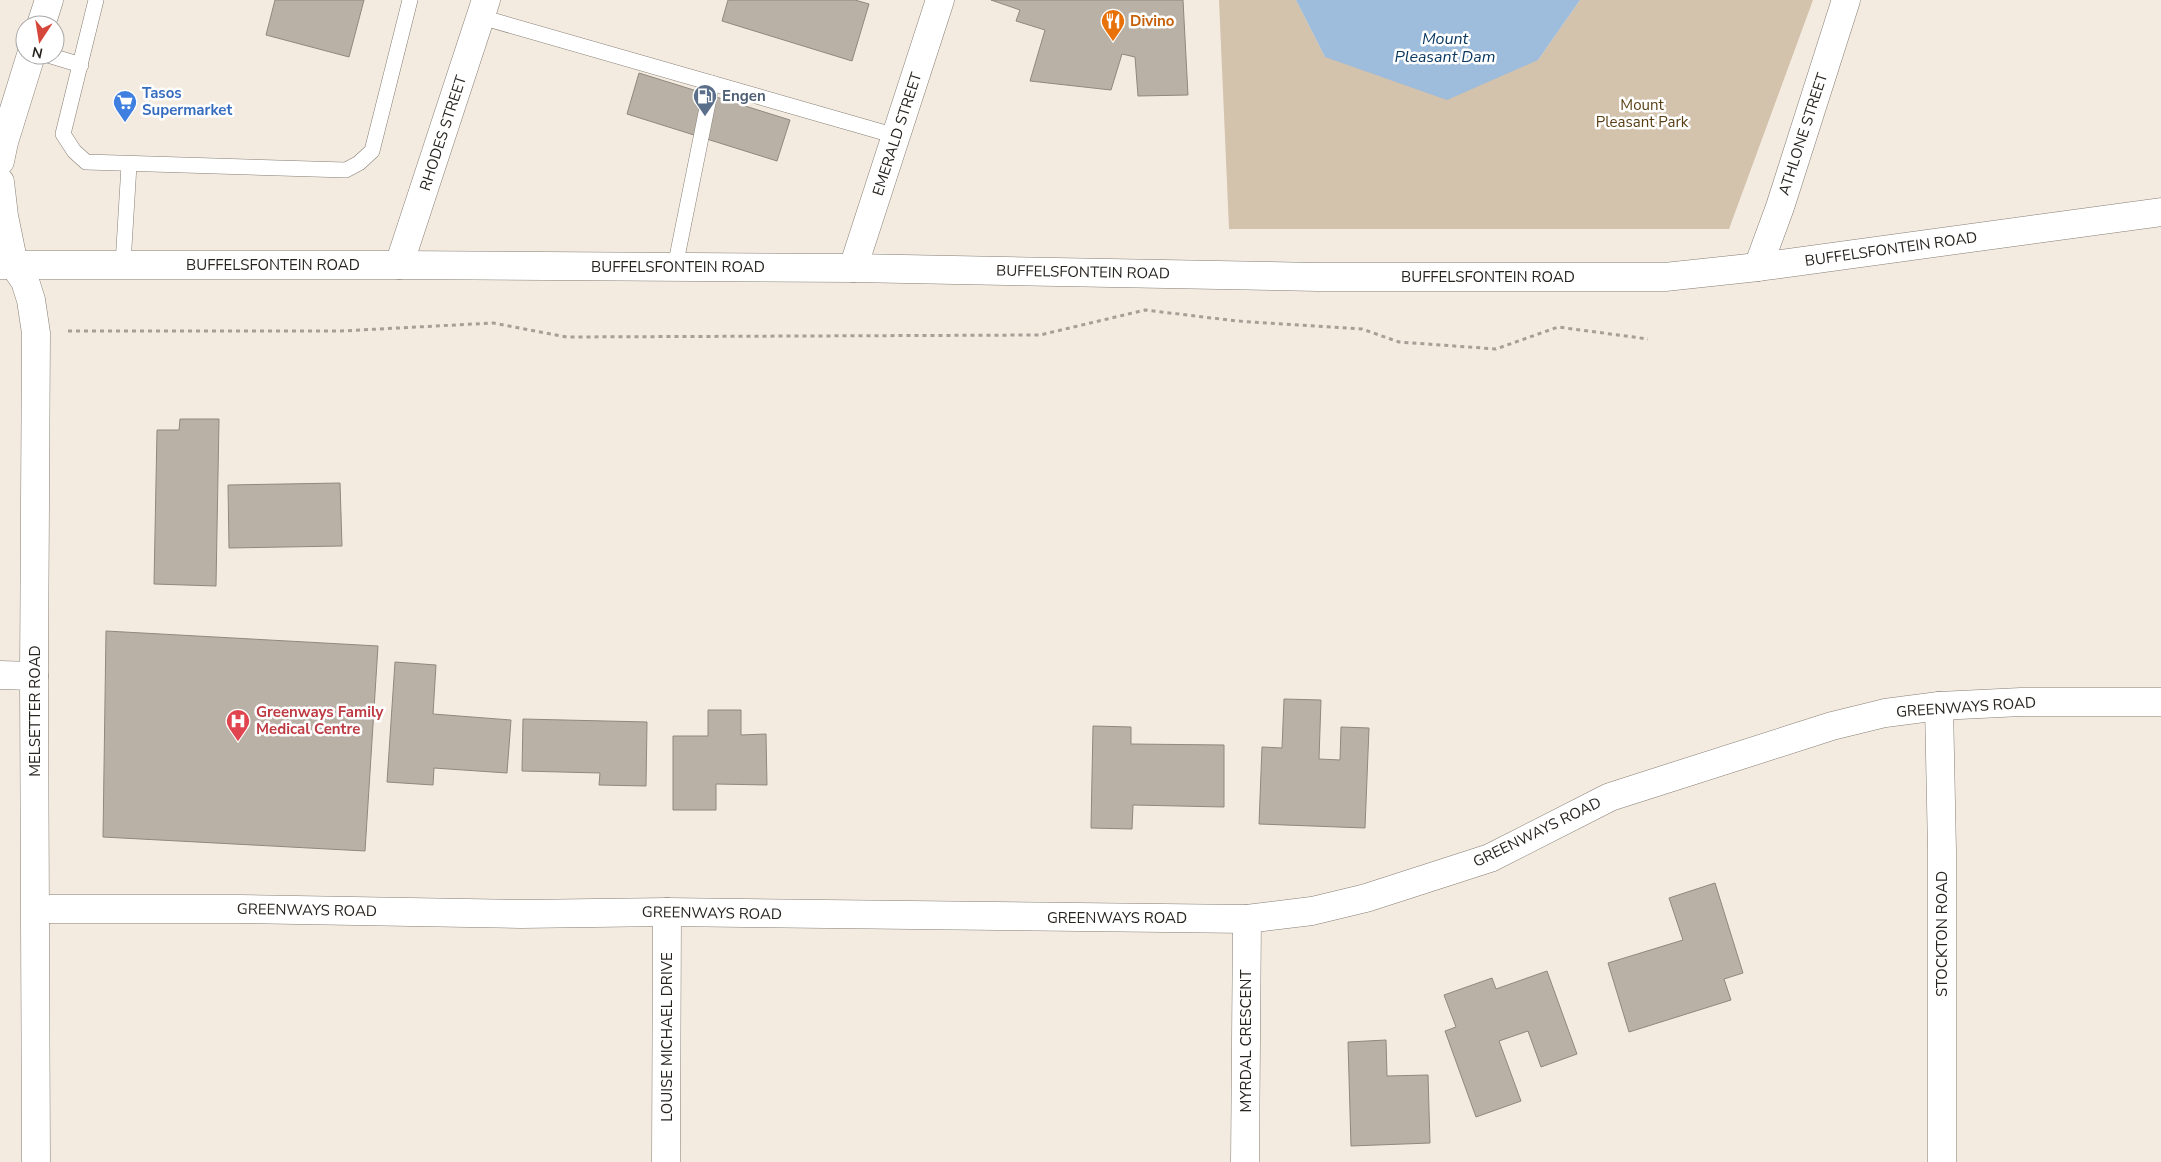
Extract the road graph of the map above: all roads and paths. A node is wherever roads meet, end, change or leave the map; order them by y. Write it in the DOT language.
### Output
graph roads {
  1 [pos="49,0"];
  2 [pos="96,0"];
  3 [pos="410,0"];
  4 [pos="940,0"];
  5 [pos="1846,0"];
  6 [pos="483,9"];
  7 [pos="44,15"];
  8 [pos="65,60"];
  9 [pos="28,65"];
  10 [pos="81,65"];
  11 [pos="712,83"];
  12 [pos="896,136"];
  13 [pos="0,161"];
  14 [pos="129,165"];
  15 [pos="0,182"];
  16 [pos="2161,212"];
  17 [pos="123,264"];
  18 [pos="7,265"];
  19 [pos="399,265"];
  20 [pos="674,267"];
  21 [pos="1758,267"];
  22 [pos="853,268"];
  23 [pos="36,333"];
  24 [pos="1648,338"];
  25 [pos="0,675"];
  26 [pos="34,676"];
  27 [pos="2161,702"];
  28 [pos="1939,706"];
  29 [pos="37,909"];
  30 [pos="667,912"];
  31 [pos="1247,919"];
  32 [pos="36,1162"];
  33 [pos="666,1162"];
  34 [pos="1245,1162"];
  35 [pos="1942,1162"];
  1 -- 7 [label="street"];
  2 -- 10 [label="lane"];
  3 -- 14 [label="lane"];
  4 -- 12 [label="street, EMERALD STREET"];
  5 -- 21 [label="street, ATHLONE STREET"];
  6 -- 11 [label="lane"];
  6 -- 19 [label="street, RHODES STREET"];
  8 -- 10 [label="lane"];
  9 -- 13 [label="street"];
  10 -- 14 [label="lane"];
  11 -- 12 [label="lane"];
  11 -- 20 [label="lane"];
  12 -- 22 [label="street, EMERALD STREET"];
  14 -- 17 [label="lane"];
  15 -- 18 [label="street, MELSETTER ROAD"];
  16 -- 21 [label="street, BUFFELSFONTEIN ROAD"];
  17 -- 18 [label="street, BUFFELSFONTEIN ROAD"];
  17 -- 19 [label="street, BUFFELSFONTEIN ROAD"];
  18 -- 23 [label="street, MELSETTER ROAD"];
  19 -- 20 [label="street, BUFFELSFONTEIN ROAD"];
  20 -- 22 [label="street, BUFFELSFONTEIN ROAD"];
  21 -- 22 [label="street, BUFFELSFONTEIN ROAD"];
  23 -- 24 [label="path"];
  23 -- 26 [label="street, MELSETTER ROAD"];
  25 -- 26 [label="street"];
  26 -- 29 [label="street, MELSETTER ROAD"];
  27 -- 28 [label="street, GREENWAYS ROAD"];
  28 -- 31 [label="street, GREENWAYS ROAD"];
  28 -- 35 [label="street, STOCKTON ROAD"];
  29 -- 30 [label="street, GREENWAYS ROAD"];
  29 -- 32 [label="street, MELSETTER ROAD"];
  30 -- 31 [label="street, GREENWAYS ROAD"];
  30 -- 33 [label="street, LOUISE MICHAEL DRIVE"];
  31 -- 34 [label="street, MYRDAL CRESCENT"];
}
